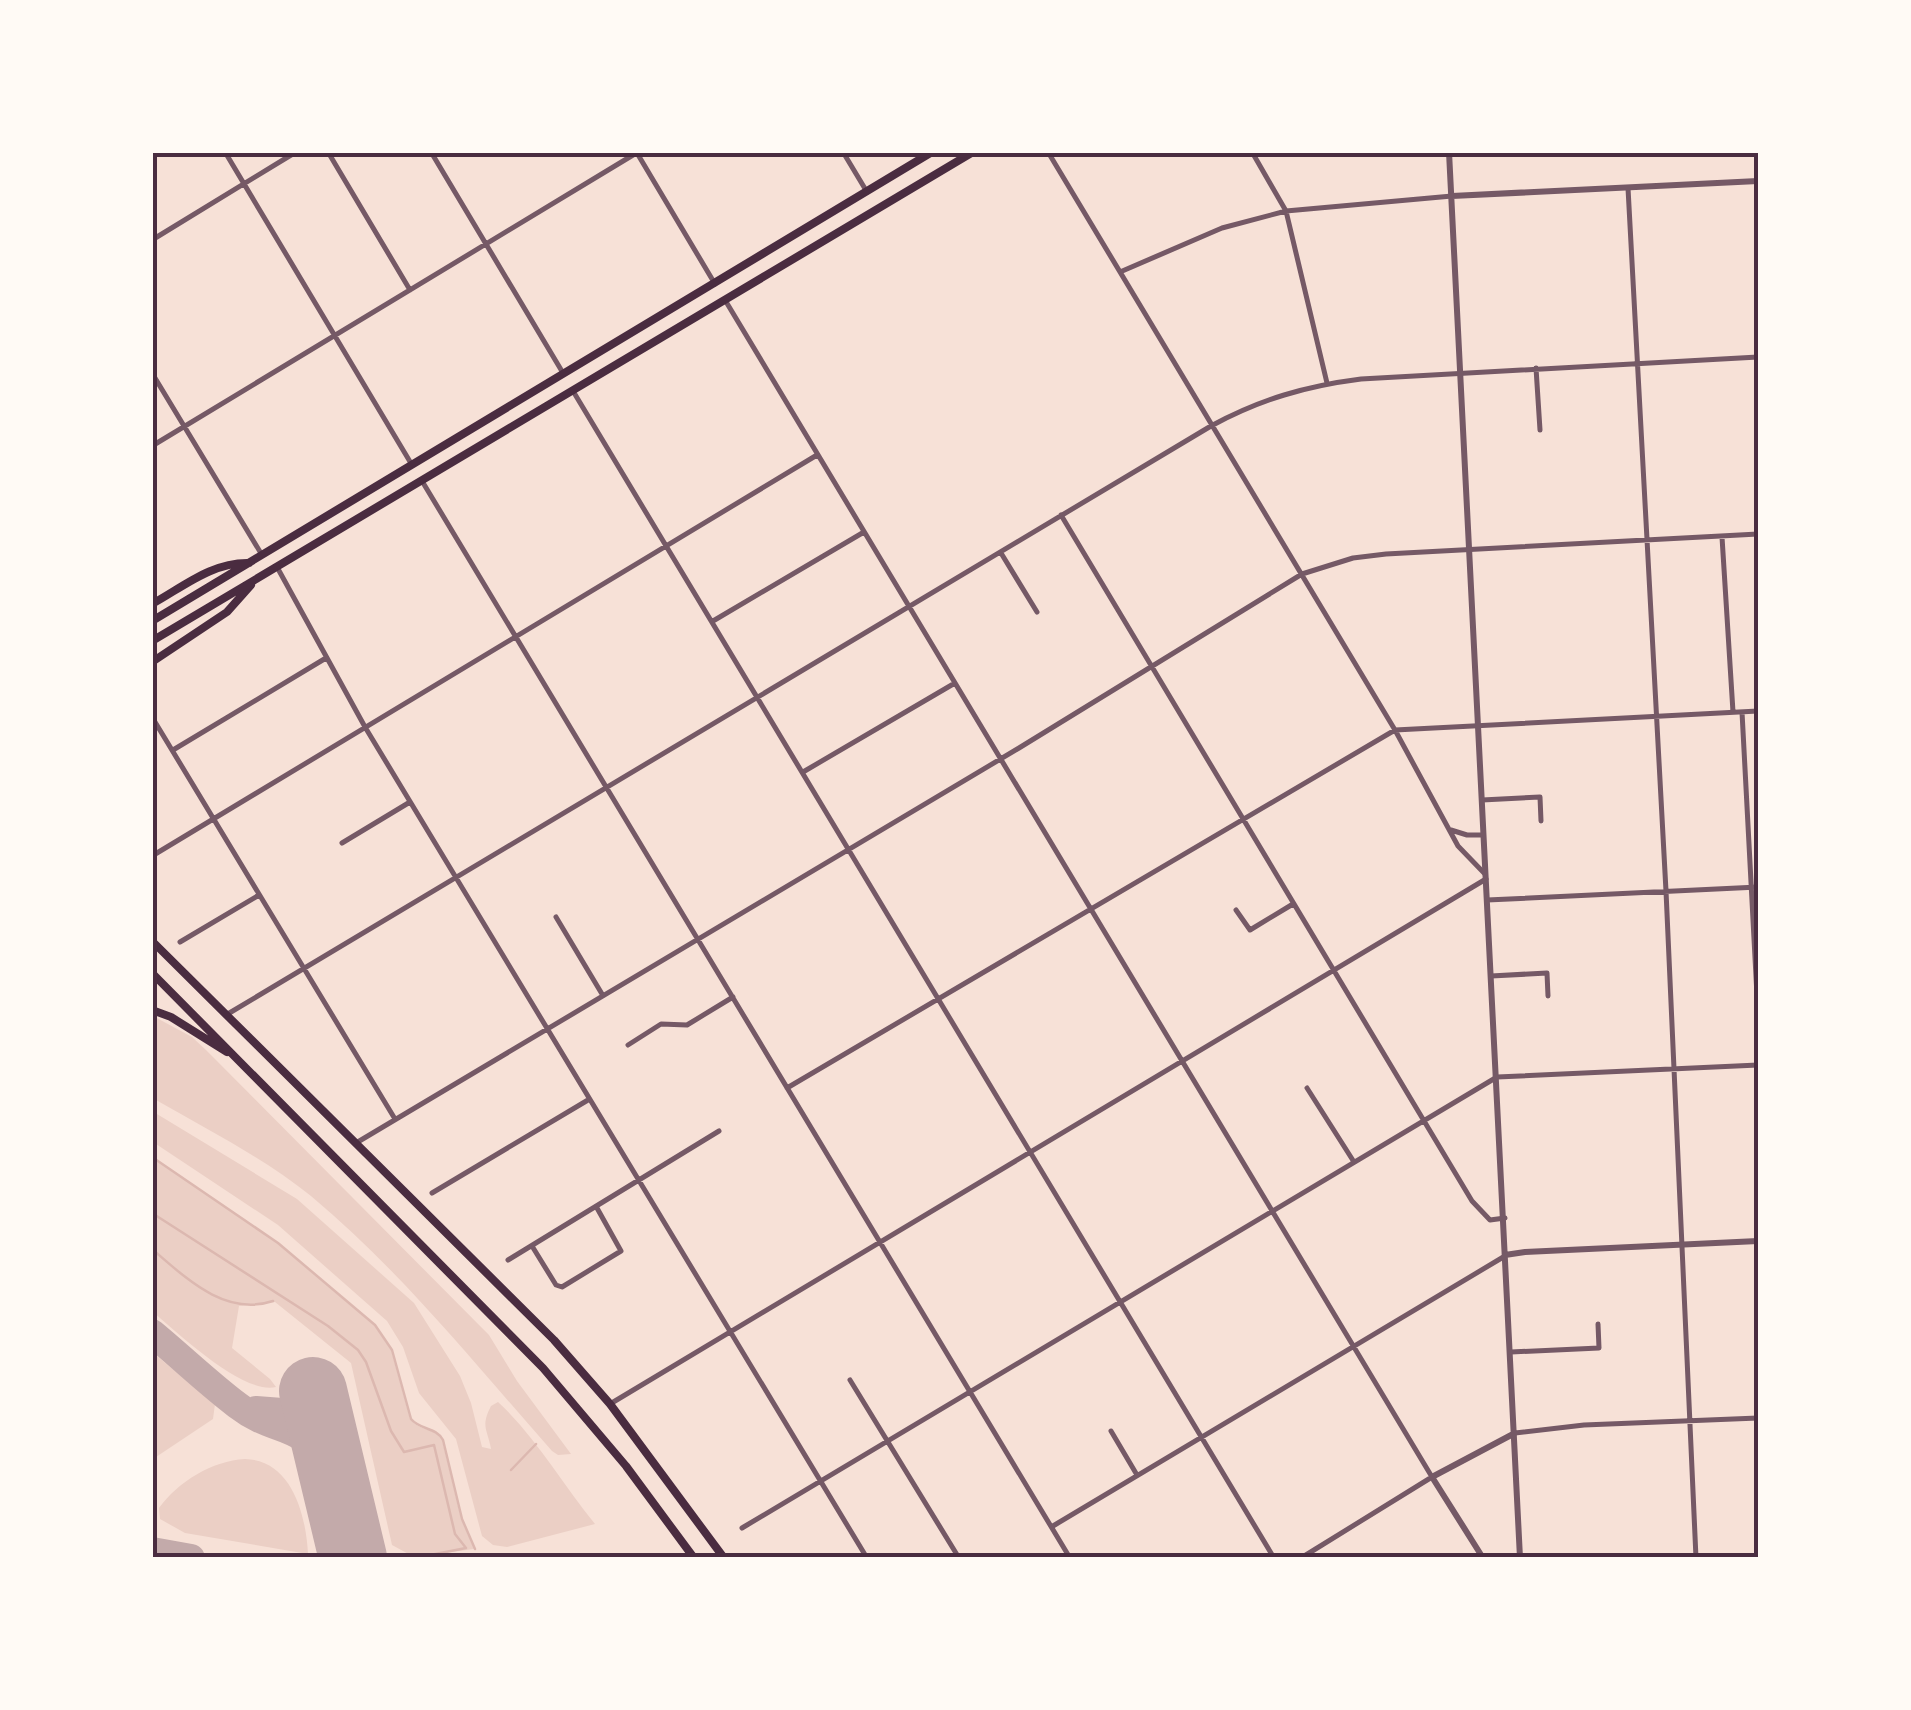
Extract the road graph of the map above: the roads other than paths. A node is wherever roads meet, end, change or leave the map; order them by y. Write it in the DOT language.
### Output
graph roads {
  1 [pos="226,152"];
  2 [pos="296,152"];
  3 [pos="328,152"];
  4 [pos="431,152"];
  5 [pos="843,152"];
  6 [pos="932,152"];
  7 [pos="973,152"];
  8 [pos="1048,152"];
  9 [pos="1252,152"];
  10 [pos="1449,152"];
  11 [pos="638,153"];
  12 [pos="1758,181"];
  13 [pos="244,184"];
  14 [pos="1628,188"];
  15 [pos="867,192"];
  16 [pos="1452,196"];
  17 [pos="1286,212"];
  18 [pos="152,240"];
  19 [pos="486,244"];
  20 [pos="1120,272"];
  21 [pos="715,284"];
  22 [pos="410,290"];
  23 [pos="725,300"];
  24 [pos="334,335"];
  25 [pos="1758,357"];
  26 [pos="1636,364"];
  27 [pos="1536,368"];
  28 [pos="1460,372"];
  29 [pos="152,373"];
  30 [pos="564,374"];
  31 [pos="1327,384"];
  32 [pos="573,391"];
  33 [pos="185,426"];
  34 [pos="1212,426"];
  35 [pos="1540,430"];
  36 [pos="152,446"];
  37 [pos="817,455"];
  38 [pos="412,465"];
  39 [pos="422,481"];
  40 [pos="1061,516"];
  41 [pos="864,532"];
  42 [pos="1758,534"];
  43 [pos="1722,537"];
  44 [pos="1647,540"];
  45 [pos="667,546"];
  46 [pos="1469,548"];
  47 [pos="1001,553"];
  48 [pos="262,555"];
  49 [pos="249,563"];
  50 [pos="276,567"];
  51 [pos="1302,574"];
  52 [pos="254,581"];
  53 [pos="152,604"];
  54 [pos="910,609"];
  55 [pos="1037,612"];
  56 [pos="152,621"];
  57 [pos="713,621"];
  58 [pos="516,636"];
  59 [pos="152,640"];
  60 [pos="326,658"];
  61 [pos="152,662"];
  62 [pos="1153,666"];
  63 [pos="955,683"];
  64 [pos="759,696"];
  65 [pos="1758,711"];
  66 [pos="1733,712"];
  67 [pos="1742,712"];
  68 [pos="152,716"];
  69 [pos="1656,716"];
  70 [pos="1476,726"];
  71 [pos="365,727"];
  72 [pos="1394,730"];
  73 [pos="173,750"];
  74 [pos="1001,758"];
  75 [pos="804,772"];
  76 [pos="607,788"];
  77 [pos="1482,800"];
  78 [pos="410,802"];
  79 [pos="212,818"];
  80 [pos="1242,818"];
  81 [pos="1540,821"];
  82 [pos="1448,829"];
  83 [pos="1483,835"];
  84 [pos="342,844"];
  85 [pos="848,848"];
  86 [pos="152,856"];
  87 [pos="1486,876"];
  88 [pos="456,880"];
  89 [pos="1755,887"];
  90 [pos="1666,891"];
  91 [pos="259,895"];
  92 [pos="1487,900"];
  93 [pos="1293,904"];
  94 [pos="1090,908"];
  95 [pos="1236,910"];
  96 [pos="556,917"];
  97 [pos="697,936"];
  98 [pos="152,941"];
  99 [pos="180,942"];
  100 [pos="1332,969"];
  101 [pos="304,970"];
  102 [pos="152,973"];
  103 [pos="1491,976"];
  104 [pos="602,994"];
  105 [pos="1548,996"];
  106 [pos="733,997"];
  107 [pos="938,999"];
  108 [pos="152,1010"];
  109 [pos="1758,1014"];
  110 [pos="226,1016"];
  111 [pos="546,1030"];
  112 [pos="628,1046"];
  113 [pos="232,1054"];
  114 [pos="1181,1060"];
  115 [pos="1758,1064"];
  116 [pos="1672,1069"];
  117 [pos="1496,1076"];
  118 [pos="787,1088"];
  119 [pos="1308,1088"];
  120 [pos="588,1100"];
  121 [pos="395,1119"];
  122 [pos="1422,1120"];
  123 [pos="720,1132"];
  124 [pos="356,1142"];
  125 [pos="1030,1150"];
  126 [pos="1354,1162"];
  127 [pos="638,1182"];
  128 [pos="432,1194"];
  129 [pos="596,1207"];
  130 [pos="1272,1210"];
  131 [pos="1505,1218"];
  132 [pos="880,1240"];
  133 [pos="1758,1241"];
  134 [pos="1682,1244"];
  135 [pos="532,1246"];
  136 [pos="1505,1256"];
  137 [pos="508,1260"];
  138 [pos="1120,1301"];
  139 [pos="1598,1324"];
  140 [pos="728,1332"];
  141 [pos="1353,1345"];
  142 [pos="1511,1352"];
  143 [pos="850,1380"];
  144 [pos="970,1390"];
  145 [pos="610,1404"];
  146 [pos="1758,1418"];
  147 [pos="1690,1421"];
  148 [pos="1111,1431"];
  149 [pos="1515,1432"];
  150 [pos="1202,1435"];
  151 [pos="888,1442"];
  152 [pos="1138,1474"];
  153 [pos="1432,1477"];
  154 [pos="820,1480"];
  155 [pos="1052,1526"];
  156 [pos="742,1528"];
  157 [pos="694,1558"];
  158 [pos="724,1558"];
  159 [pos="866,1558"];
  160 [pos="959,1558"];
  161 [pos="1070,1558"];
  162 [pos="1274,1558"];
  163 [pos="1301,1558"];
  164 [pos="1482,1558"];
  165 [pos="1520,1558"];
  166 [pos="1696,1558"];
  1 -- 13 [label="street"];
  2 -- 13 [label="street"];
  3 -- 22 [label="street"];
  4 -- 19 [label="street"];
  5 -- 15 [label="street"];
  6 -- 15 [label="highway"];
  7 -- 23 [label="highway"];
  8 -- 20 [label="street"];
  9 -- 17 [label="street"];
  10 -- 16 [label="street"];
  11 -- 19 [label="street"];
  11 -- 21 [label="street"];
  12 -- 14 [label="street"];
  13 -- 18 [label="street"];
  13 -- 24 [label="street"];
  14 -- 16 [label="street"];
  14 -- 26 [label="street"];
  15 -- 21 [label="highway"];
  16 -- 17 [label="street"];
  16 -- 28 [label="street"];
  17 -- 20 [label="street"];
  17 -- 31 [label="street"];
  19 -- 22 [label="street"];
  19 -- 30 [label="street"];
  20 -- 34 [label="street"];
  21 -- 30 [label="highway"];
  22 -- 24 [label="street"];
  23 -- 32 [label="highway"];
  23 -- 37 [label="street"];
  24 -- 33 [label="street"];
  24 -- 38 [label="street"];
  25 -- 26 [label="street"];
  26 -- 27 [label="street"];
  26 -- 44 [label="street"];
  27 -- 28 [label="street"];
  27 -- 35 [label="street"];
  28 -- 31 [label="street"];
  28 -- 46 [label="street"];
  29 -- 33 [label="street"];
  30 -- 38 [label="highway"];
  31 -- 34 [label="street"];
  32 -- 39 [label="highway"];
  32 -- 45 [label="street"];
  33 -- 36 [label="street"];
  33 -- 48 [label="street"];
  34 -- 40 [label="street"];
  34 -- 51 [label="street"];
  37 -- 41 [label="street"];
  37 -- 45 [label="street"];
  38 -- 48 [label="highway"];
  39 -- 50 [label="highway"];
  39 -- 58 [label="street"];
  40 -- 47 [label="street"];
  40 -- 62 [label="street"];
  41 -- 54 [label="street"];
  41 -- 57 [label="street"];
  42 -- 43 [label="street"];
  43 -- 44 [label="street"];
  43 -- 66 [label="street"];
  44 -- 46 [label="street"];
  44 -- 69 [label="street"];
  45 -- 57 [label="street"];
  45 -- 58 [label="street"];
  46 -- 51 [label="street"];
  46 -- 70 [label="street"];
  47 -- 54 [label="street"];
  47 -- 55 [label="street"];
  48 -- 49 [label="highway"];
  49 -- 53 [label="highway"];
  49 -- 56 [label="highway"];
  50 -- 52 [label="highway"];
  50 -- 60 [label="street"];
  51 -- 62 [label="street"];
  51 -- 72 [label="street"];
  52 -- 59 [label="highway"];
  52 -- 61 [label="highway"];
  54 -- 63 [label="street"];
  54 -- 64 [label="street"];
  57 -- 64 [label="street"];
  58 -- 71 [label="street"];
  58 -- 76 [label="street"];
  60 -- 71 [label="street"];
  60 -- 73 [label="street"];
  62 -- 74 [label="street"];
  62 -- 80 [label="street"];
  63 -- 74 [label="street"];
  63 -- 75 [label="street"];
  64 -- 75 [label="street"];
  64 -- 76 [label="street"];
  65 -- 67 [label="street"];
  66 -- 67 [label="street"];
  66 -- 69 [label="street"];
  67 -- 89 [label="street"];
  68 -- 73 [label="street"];
  69 -- 70 [label="street"];
  69 -- 90 [label="street"];
  70 -- 72 [label="street"];
  70 -- 77 [label="street"];
  71 -- 78 [label="street"];
  71 -- 79 [label="street"];
  72 -- 80 [label="street"];
  72 -- 82 [label="street"];
  73 -- 79 [label="street"];
  74 -- 85 [label="street"];
  74 -- 94 [label="street"];
  75 -- 85 [label="street"];
  76 -- 88 [label="street"];
  76 -- 97 [label="street"];
  77 -- 81 [label="street"];
  77 -- 83 [label="street"];
  78 -- 84 [label="street"];
  78 -- 88 [label="street"];
  79 -- 86 [label="street"];
  79 -- 91 [label="street"];
  80 -- 93 [label="street"];
  80 -- 94 [label="street"];
  82 -- 83 [label="street"];
  82 -- 87 [label="street"];
  83 -- 87 [label="street"];
  85 -- 97 [label="street"];
  85 -- 107 [label="street"];
  87 -- 92 [label="street"];
  87 -- 100 [label="street"];
  88 -- 101 [label="street"];
  88 -- 111 [label="street"];
  89 -- 90 [label="street"];
  89 -- 109 [label="street"];
  90 -- 92 [label="street"];
  90 -- 116 [label="street"];
  91 -- 99 [label="street"];
  91 -- 101 [label="street"];
  92 -- 103 [label="street"];
  93 -- 95 [label="street"];
  93 -- 100 [label="street"];
  94 -- 107 [label="street"];
  94 -- 114 [label="street"];
  96 -- 104 [label="street"];
  97 -- 104 [label="street"];
  97 -- 106 [label="street"];
  98 -- 110 [label="highway"];
  100 -- 114 [label="street"];
  100 -- 122 [label="street"];
  101 -- 110 [label="street"];
  101 -- 121 [label="street"];
  102 -- 113 [label="highway"];
  103 -- 105 [label="street"];
  103 -- 117 [label="street"];
  104 -- 111 [label="street"];
  106 -- 112 [label="street"];
  106 -- 118 [label="street"];
  107 -- 118 [label="street"];
  107 -- 125 [label="street"];
  108 -- 113 [label="highway"];
  110 -- 124 [label="highway"];
  111 -- 120 [label="street"];
  111 -- 121 [label="street"];
  113 -- 157 [label="highway"];
  114 -- 125 [label="street"];
  114 -- 130 [label="street"];
  115 -- 116 [label="street"];
  116 -- 117 [label="street"];
  116 -- 134 [label="street"];
  117 -- 122 [label="street"];
  117 -- 131 [label="street"];
  118 -- 132 [label="street"];
  119 -- 126 [label="street"];
  120 -- 127 [label="street"];
  120 -- 128 [label="street"];
  121 -- 124 [label="street"];
  122 -- 126 [label="street"];
  122 -- 131 [label="street"];
  123 -- 127 [label="street"];
  124 -- 145 [label="highway"];
  125 -- 132 [label="street"];
  125 -- 138 [label="street"];
  126 -- 130 [label="street"];
  127 -- 129 [label="street"];
  127 -- 140 [label="street"];
  129 -- 135 [label="street"];
  129 -- 135 [label="street"];
  130 -- 138 [label="street"];
  130 -- 141 [label="street"];
  131 -- 136 [label="street"];
  132 -- 140 [label="street"];
  132 -- 144 [label="street"];
  133 -- 134 [label="street"];
  134 -- 136 [label="street"];
  134 -- 147 [label="street"];
  135 -- 137 [label="street"];
  136 -- 141 [label="street"];
  136 -- 142 [label="street"];
  138 -- 144 [label="street"];
  138 -- 150 [label="street"];
  139 -- 142 [label="street"];
  140 -- 145 [label="street"];
  140 -- 154 [label="street"];
  141 -- 150 [label="street"];
  141 -- 153 [label="street"];
  142 -- 149 [label="street"];
  143 -- 151 [label="street"];
  144 -- 151 [label="street"];
  144 -- 155 [label="street"];
  145 -- 158 [label="highway"];
  146 -- 147 [label="street"];
  147 -- 149 [label="street"];
  147 -- 166 [label="street"];
  148 -- 152 [label="street"];
  149 -- 153 [label="street"];
  149 -- 165 [label="street"];
  150 -- 152 [label="street"];
  150 -- 162 [label="street"];
  151 -- 154 [label="street"];
  151 -- 160 [label="street"];
  152 -- 155 [label="street"];
  153 -- 163 [label="street"];
  153 -- 164 [label="street"];
  154 -- 156 [label="street"];
  154 -- 159 [label="street"];
  155 -- 161 [label="street"];
}
